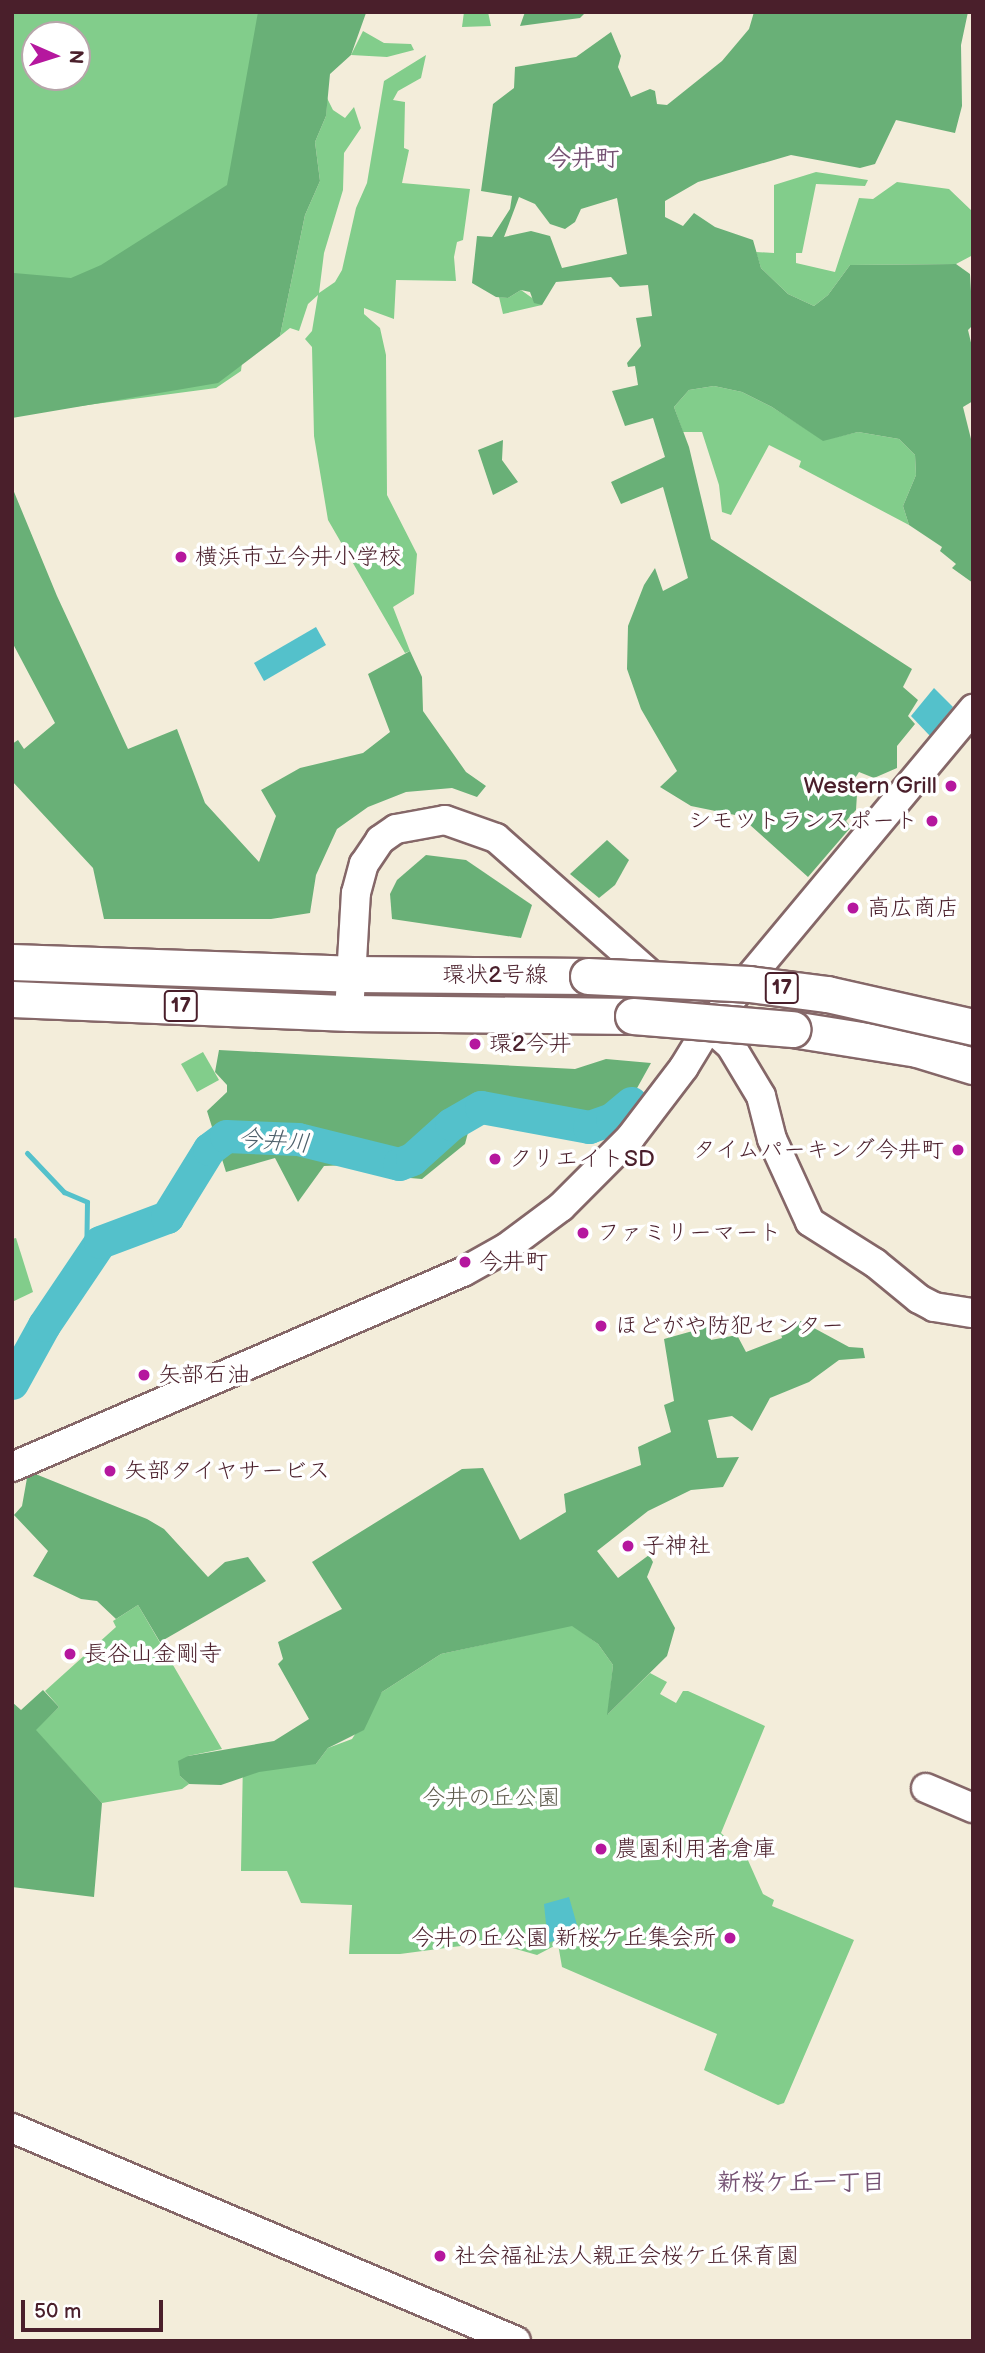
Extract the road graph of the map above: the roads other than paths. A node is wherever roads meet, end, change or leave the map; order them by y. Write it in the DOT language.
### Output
graph roads {
  1 [pos="973,709"];
  2 [pos="12,961"];
  3 [pos="351,974"];
  4 [pos="12,999"];
  5 [pos="349,1013"];
  6 [pos="709,1026"];
  7 [pos="973,1027"];
  8 [pos="973,1066"];
  9 [pos="973,1312"];
  10 [pos="12,1467"];
  11 [pos="926,1788"];
  12 [pos="973,1808"];
  13 [pos="12,2128"];
  14 [pos="516,2341"];
  1 -- 6 [label="street"];
  2 -- 3 [label="main road, 環状2号線 / 17"];
  3 -- 5 [label="street"];
  3 -- 6 [label="street"];
  3 -- 7 [label="main road, 環状2号線 / 17, bridge"];
  4 -- 5 [label="main road, 環状2号線 / 17"];
  5 -- 8 [label="main road, 環状2号線 / 17, bridge"];
  6 -- 9 [label="street"];
  6 -- 10 [label="street"];
  11 -- 12 [label="street"];
  13 -- 14 [label="street"];
}
